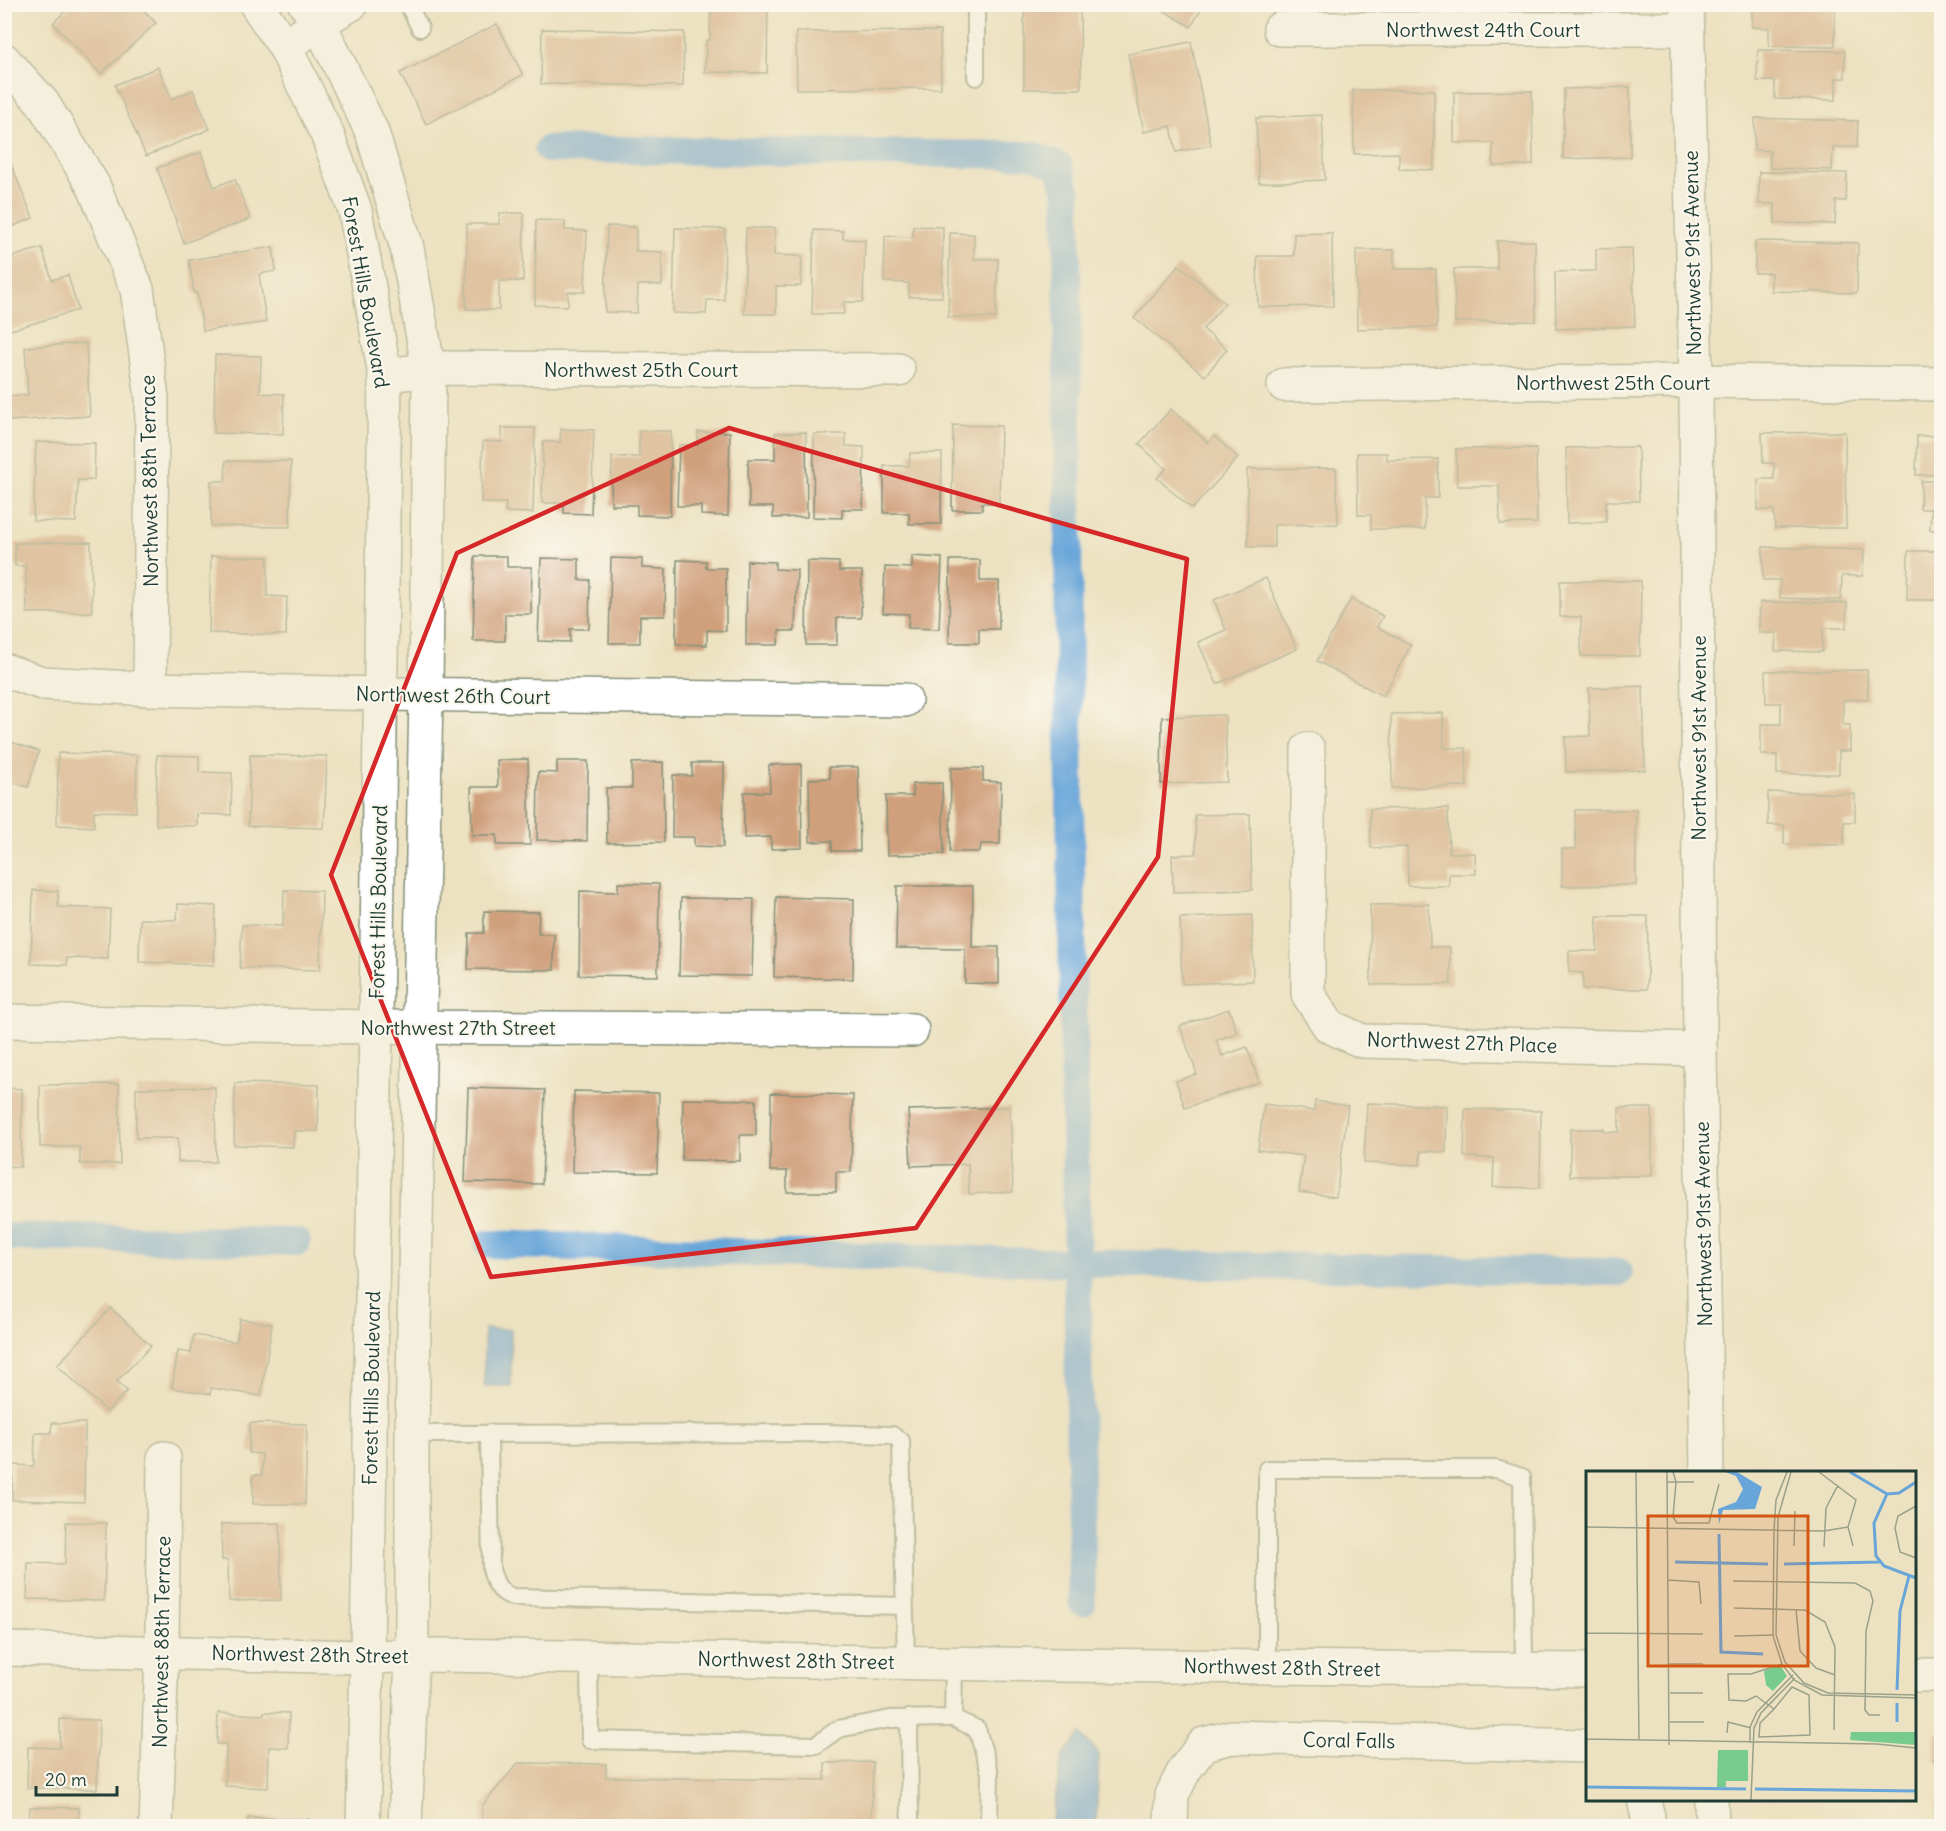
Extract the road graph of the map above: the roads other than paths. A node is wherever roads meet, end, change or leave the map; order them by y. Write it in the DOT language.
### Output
graph roads {
  1 [pos="256,4"];
  2 [pos="351,4"];
  3 [pos="408,4"];
  4 [pos="976,4"];
  5 [pos="312,14"];
  6 [pos="1687,17"];
  7 [pos="420,28"];
  8 [pos="1280,29"];
  9 [pos="285,47"];
  10 [pos="4,60"];
  11 [pos="976,77"];
  12 [pos="898,370"];
  13 [pos="429,371"];
  14 [pos="385,375"];
  15 [pos="1696,381"];
  16 [pos="1941,384"];
  17 [pos="1284,385"];
  18 [pos="4,670"];
  19 [pos="150,689"];
  20 [pos="381,694"];
  21 [pos="426,694"];
  22 [pos="905,700"];
  23 [pos="1308,749"];
  24 [pos="4,1021"];
  25 [pos="420,1026"];
  26 [pos="376,1027"];
  27 [pos="912,1030"];
  28 [pos="1700,1050"];
  29 [pos="412,1434"];
  30 [pos="489,1434"];
  31 [pos="164,1458"];
  32 [pos="1707,1471"];
  33 [pos="904,1606"];
  34 [pos="4,1649"];
  35 [pos="162,1651"];
  36 [pos="412,1656"];
  37 [pos="367,1657"];
  38 [pos="589,1657"];
  39 [pos="906,1662"];
  40 [pos="954,1663"];
  41 [pos="1267,1666"];
  42 [pos="1524,1669"];
  43 [pos="1586,1670"];
  44 [pos="1916,1675"];
  45 [pos="1941,1675"];
  46 [pos="909,1718"];
  47 [pos="953,1718"];
  48 [pos="1586,1746"];
  49 [pos="1644,1801"];
  50 [pos="1712,1801"];
  51 [pos="156,1827"];
  52 [pos="363,1827"];
  53 [pos="405,1827"];
  54 [pos="910,1827"];
  55 [pos="986,1827"];
  56 [pos="1171,1827"];
  57 [pos="1648,1827"];
  58 [pos="1712,1827"];
  1 -- 9 [label="street, Forest Hills Boulevard"];
  2 -- 5 [label="street"];
  3 -- 7 [label="lane"];
  4 -- 11 [label="lane"];
  5 -- 9 [label="street"];
  5 -- 13 [label="street, Forest Hills Boulevard"];
  6 -- 8 [label="street, Northwest 24th Court"];
  6 -- 15 [label="street, Northwest 91st Avenue"];
  9 -- 14 [label="street, Forest Hills Boulevard"];
  10 -- 19 [label="street, Northwest 88th Terrace"];
  12 -- 13 [label="street, Northwest 25th Court"];
  13 -- 14 [label="street, Northwest 25th Court"];
  13 -- 21 [label="street, Forest Hills Boulevard"];
  14 -- 20 [label="street, Forest Hills Boulevard"];
  15 -- 16 [label="street, Northwest 25th Court"];
  15 -- 17 [label="street, Northwest 25th Court"];
  15 -- 28 [label="street, Northwest 91st Avenue"];
  18 -- 19 [label="street, Northwest 26th Court"];
  19 -- 20 [label="street, Northwest 26th Court"];
  20 -- 21 [label="street, Northwest 26th Court"];
  20 -- 26 [label="street, Forest Hills Boulevard"];
  21 -- 22 [label="street, Northwest 26th Court"];
  21 -- 25 [label="street, Forest Hills Boulevard"];
  23 -- 28 [label="street, Northwest 27th Place"];
  24 -- 26 [label="street, Northwest 27th Street"];
  25 -- 26 [label="street, Northwest 27th Street"];
  25 -- 27 [label="street, Northwest 27th Street"];
  25 -- 29 [label="street, Forest Hills Boulevard"];
  26 -- 37 [label="street, Forest Hills Boulevard"];
  28 -- 32 [label="street, Northwest 91st Avenue"];
  29 -- 30 [label="lane"];
  29 -- 36 [label="street, Forest Hills Boulevard"];
  30 -- 33 [label="lane"];
  30 -- 33 [label="lane"];
  31 -- 35 [label="street, Northwest 88th Terrace"];
  33 -- 39 [label="lane"];
  34 -- 35 [label="street, Northwest 28th Street"];
  35 -- 37 [label="street, Northwest 28th Street"];
  35 -- 51 [label="street, Northwest 88th Terrace"];
  36 -- 37 [label="street, Northwest 28th Street"];
  36 -- 38 [label="street, Northwest 28th Street"];
  36 -- 53 [label="street, Forest Hills Boulevard"];
  37 -- 52 [label="street, Forest Hills Boulevard"];
  38 -- 39 [label="street, Northwest 28th Street"];
  38 -- 46 [label="lane"];
  39 -- 40 [label="street, Northwest 28th Street"];
  40 -- 41 [label="street, Northwest 28th Street"];
  40 -- 47 [label="lane"];
  41 -- 42 [label="street, Northwest 28th Street"];
  41 -- 42 [label="lane"];
  42 -- 43 [label="street, Northwest 28th Street"];
  44 -- 45 [label="street"];
  46 -- 47 [label="lane"];
  46 -- 54 [label="lane"];
  47 -- 55 [label="lane"];
  48 -- 56 [label="street, Coral Falls"];
  49 -- 57 [label="street"];
  50 -- 58 [label="street"];
}
